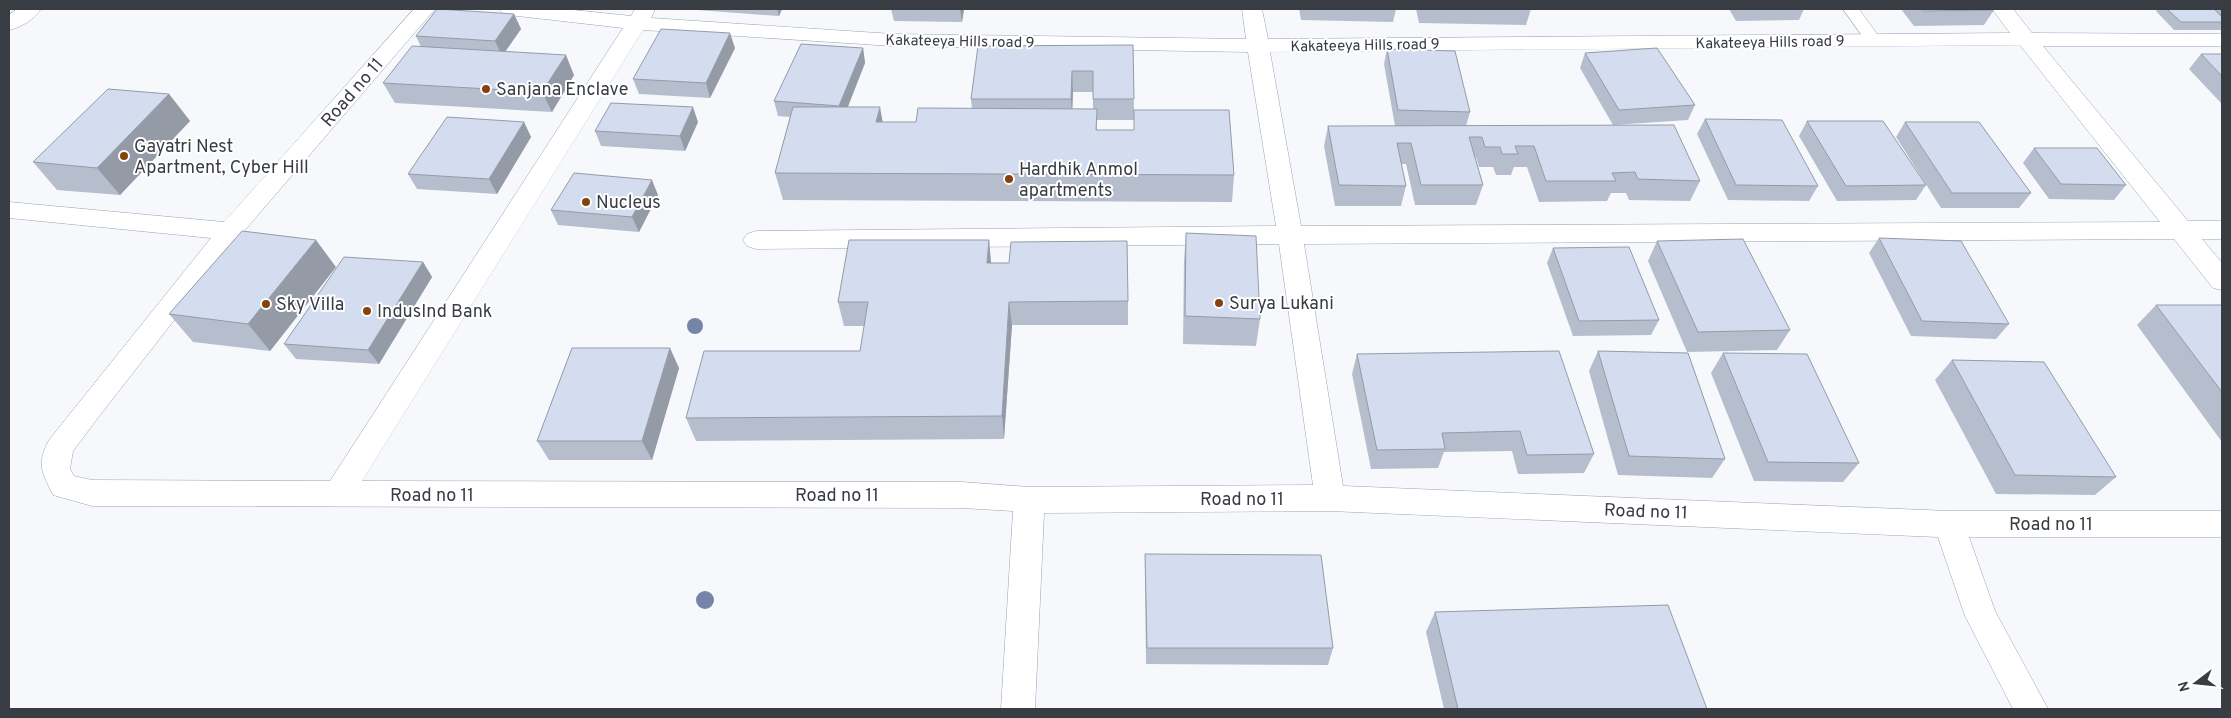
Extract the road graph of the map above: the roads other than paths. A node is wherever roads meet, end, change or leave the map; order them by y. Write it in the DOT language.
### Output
graph roads {
  1 [pos="31,9"];
  2 [pos="425,9"];
  3 [pos="509,9"];
  4 [pos="1252,9"];
  5 [pos="1851,9"];
  6 [pos="2002,9"];
  7 [pos="641,16"];
  8 [pos="9,24"];
  9 [pos="2027,39"];
  10 [pos="2222,40"];
  11 [pos="1874,41"];
  12 [pos="1257,46"];
  13 [pos="9,210"];
  14 [pos="2180,229"];
  15 [pos="2222,230"];
  16 [pos="230,231"];
  17 [pos="1290,235"];
  18 [pos="756,240"];
  19 [pos="2222,281"];
  20 [pos="337,494"];
  21 [pos="1330,498"];
  22 [pos="1029,500"];
  23 [pos="1949,524"];
  24 [pos="2222,524"];
  25 [pos="1018,709"];
  26 [pos="2031,709"];
  1 -- 8 [label="street"];
  2 -- 16 [label="street, Road no 11"];
  3 -- 7 [label="street, Kakateeya Hills road 9"];
  4 -- 12 [label="street"];
  5 -- 11 [label="lane"];
  6 -- 9 [label="street"];
  7 -- 12 [label="street, Kakateeya Hills road 9"];
  7 -- 20 [label="street"];
  9 -- 10 [label="street, Kakateeya Hills road 9"];
  9 -- 11 [label="street, Kakateeya Hills road 9"];
  9 -- 14 [label="street"];
  11 -- 12 [label="street, Kakateeya Hills road 9"];
  12 -- 17 [label="street"];
  13 -- 16 [label="street"];
  14 -- 15 [label="street"];
  14 -- 17 [label="street"];
  14 -- 19 [label="street"];
  16 -- 20 [label="street, Road no 11"];
  17 -- 18 [label="street"];
  17 -- 21 [label="street"];
  20 -- 22 [label="street, Road no 11"];
  21 -- 22 [label="street, Road no 11"];
  21 -- 23 [label="street, Road no 11"];
  22 -- 25 [label="street"];
  23 -- 24 [label="street, Road no 11"];
  23 -- 26 [label="street"];
}
